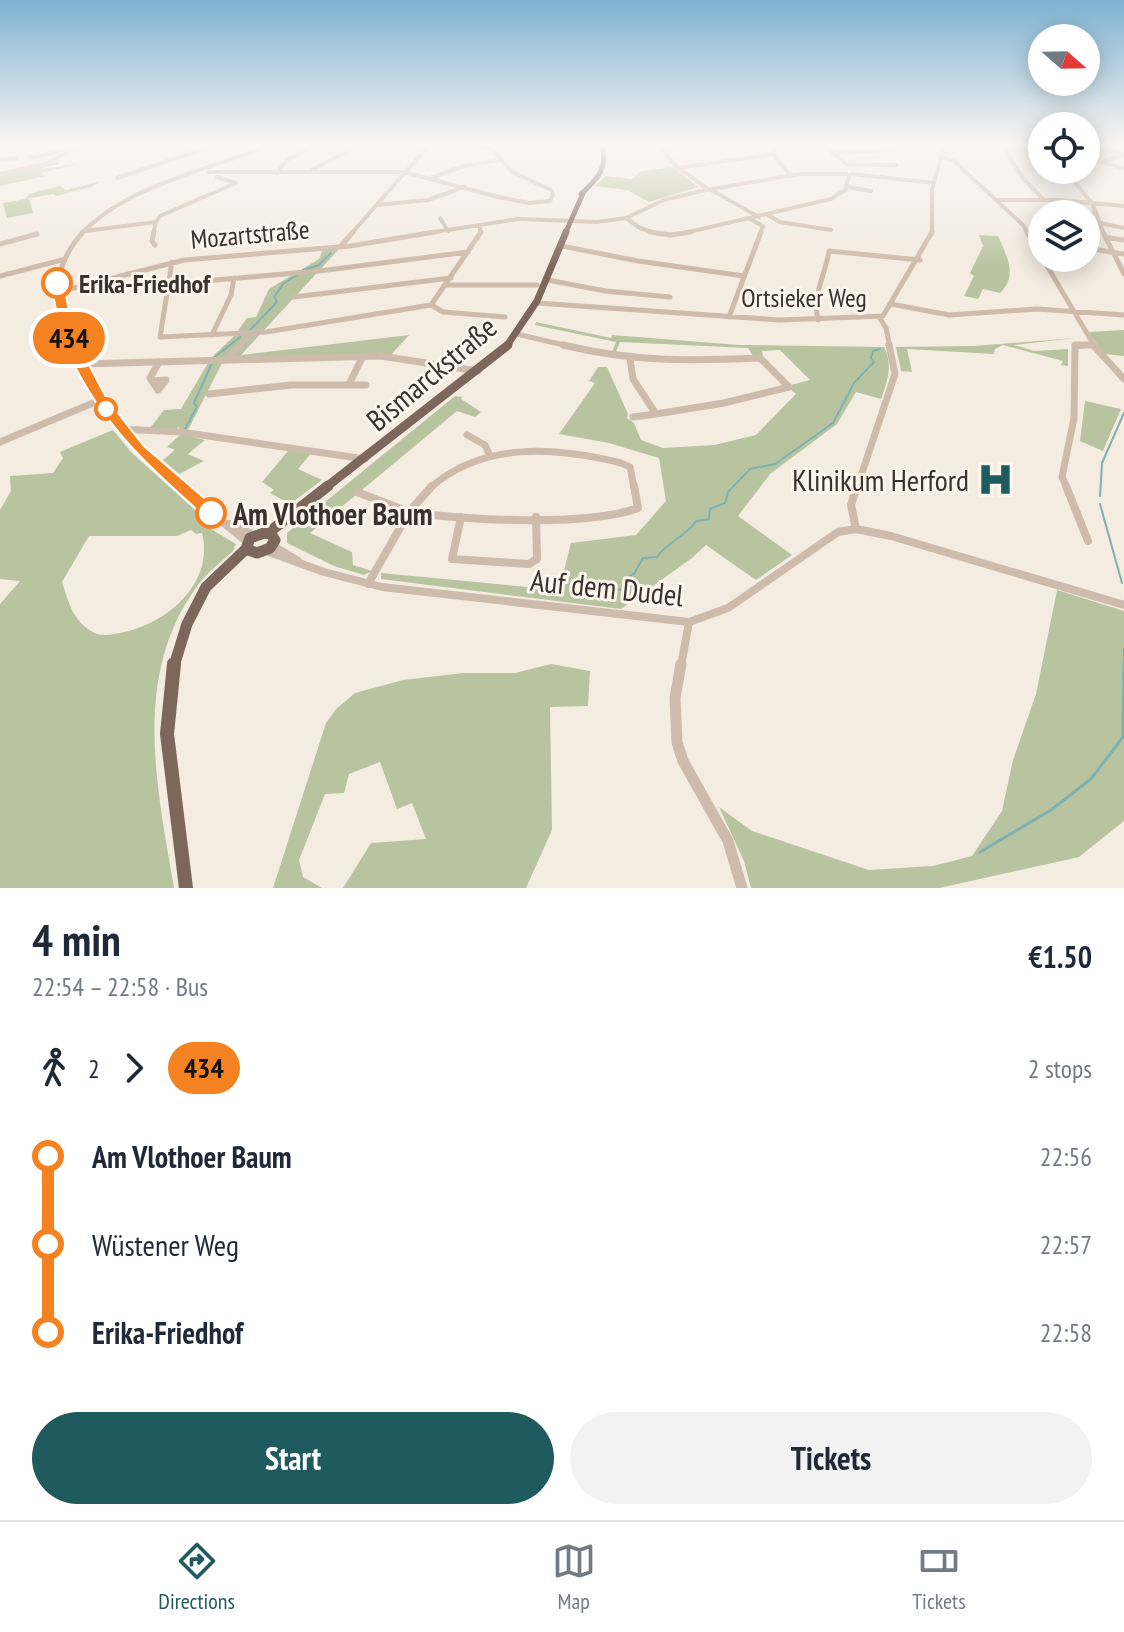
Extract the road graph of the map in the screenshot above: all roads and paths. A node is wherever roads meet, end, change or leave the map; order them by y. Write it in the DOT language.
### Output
graph roads {
  1 [pos="170,185"];
  2 [pos="230,185"];
  3 [pos="393,185"];
  4 [pos="458,185"];
  5 [pos="541,185"];
  6 [pos="589,185"];
  7 [pos="703,185"];
  8 [pos="736,185"];
  9 [pos="934,185"];
  10 [pos="981,185"];
  11 [pos="1030,185"];
  12 [pos="464,187"];
  13 [pos="847,187"];
  14 [pos="710,190"];
  15 [pos="871,191"];
  16 [pos="997,200"];
  17 [pos="1028,200"];
  18 [pos="1044,200"];
  19 [pos="1100,204"];
  20 [pos="377,205"];
  21 [pos="1124,206"];
  22 [pos="768,215"];
  23 [pos="759,217"];
  24 [pos="440,218"];
  25 [pos="626,218"];
  26 [pos="750,219"];
  27 [pos="566,220"];
  28 [pos="156,222"];
  29 [pos="1100,223"];
  30 [pos="480,226"];
  31 [pos="1124,228"];
  32 [pos="831,230"];
  33 [pos="85,231"];
  34 [pos="448,231"];
  35 [pos="37,234"];
  36 [pos="1028,235"];
  37 [pos="1105,237"];
  38 [pos="1124,240"];
  39 [pos="0,244"];
  40 [pos="155,245"];
  41 [pos="341,246"];
  42 [pos="562,246"];
  43 [pos="1100,250"];
  44 [pos="468,252"];
  45 [pos="1111,252"];
  46 [pos="1124,254"];
  47 [pos="556,258"];
  48 [pos="62,260"];
  49 [pos="920,260"];
  50 [pos="172,262"];
  51 [pos="1049,272"];
  52 [pos="1124,274"];
  53 [pos="0,276"];
  54 [pos="744,276"];
  55 [pos="234,278"];
  56 [pos="451,278"];
  57 [pos="548,280"];
  58 [pos="169,284"];
  59 [pos="447,285"];
  60 [pos="537,285"];
  61 [pos="58,292"];
  62 [pos="294,297"];
  63 [pos="670,297"];
  64 [pos="537,303"];
  65 [pos="891,304"];
  66 [pos="431,305"];
  67 [pos="1071,311"];
  68 [pos="1124,315"];
  69 [pos="505,317"];
  70 [pos="729,317"];
  71 [pos="879,317"];
  72 [pos="818,320"];
  73 [pos="256,333"];
  74 [pos="517,334"];
  75 [pos="212,335"];
  76 [pos="1091,345"];
  77 [pos="363,356"];
  78 [pos="226,359"];
  79 [pos="630,359"];
  80 [pos="159,362"];
  81 [pos="82,364"];
  82 [pos="478,371"];
  83 [pos="1124,379"];
  84 [pos="151,381"];
  85 [pos="349,384"];
  86 [pos="366,385"];
  87 [pos="209,394"];
  88 [pos="100,400"];
  89 [pos="656,414"];
  90 [pos="633,417"];
  91 [pos="120,429"];
  92 [pos="467,435"];
  93 [pos="0,442"];
  94 [pos="490,456"];
  95 [pos="365,459"];
  96 [pos="357,492"];
  97 [pos="408,512"];
  98 [pos="461,517"];
  99 [pos="536,517"];
  100 [pos="856,529"];
  101 [pos="270,541"];
  102 [pos="1088,541"];
  103 [pos="250,544"];
  104 [pos="368,584"];
  105 [pos="1124,605"];
  106 [pos="689,622"];
  107 [pos="186,888"];
  108 [pos="742,888"];
  1 -- 33 [label="street"];
  2 -- 28 [label="street"];
  3 -- 20 [label="street"];
  4 -- 12 [label="street"];
  5 -- 12 [label="street"];
  6 -- 27 [label="main road, Bismarckstraße"];
  7 -- 14 [label="street"];
  8 -- 14 [label="street, Mozartstraße"];
  9 -- 49 [label="street, Ortsieker Weg"];
  10 -- 16 [label="street"];
  11 -- 18 [label="street"];
  12 -- 20 [label="street"];
  13 -- 15 [label="street"];
  13 -- 22 [label="street"];
  14 -- 23 [label="street"];
  14 -- 25 [label="street, Mozartstraße"];
  16 -- 17 [label="street"];
  16 -- 36 [label="street"];
  19 -- 21 [label="street"];
  20 -- 41 [label="street"];
  22 -- 23 [label="street"];
  22 -- 32 [label="street"];
  23 -- 26 [label="street"];
  24 -- 34 [label="street"];
  25 -- 26 [label="street"];
  25 -- 27 [label="street, Mozartstraße"];
  26 -- 54 [label="street"];
  27 -- 30 [label="street, Mozartstraße"];
  27 -- 42 [label="main road, Bismarckstraße"];
  27 -- 47 [label="main road, Bismarckstraße"];
  28 -- 33 [label="street"];
  28 -- 40 [label="street"];
  29 -- 31 [label="street"];
  29 -- 37 [label="street"];
  30 -- 34 [label="street, Mozartstraße"];
  30 -- 44 [label="street"];
  33 -- 48 [label="street"];
  34 -- 41 [label="street, Mozartstraße"];
  35 -- 39 [label="street"];
  37 -- 38 [label="street"];
  37 -- 45 [label="street"];
  41 -- 50 [label="street, Mozartstraße"];
  42 -- 47 [label="main road, Bismarckstraße"];
  42 -- 54 [label="street"];
  43 -- 45 [label="street"];
  44 -- 55 [label="street"];
  44 -- 56 [label="street"];
  45 -- 46 [label="street"];
  45 -- 52 [label="street"];
  47 -- 57 [label="main road, Bismarckstraße"];
  48 -- 53 [label="street"];
  48 -- 61 [label="street"];
  49 -- 65 [label="street, Ortsieker Weg"];
  49 -- 72 [label="street"];
  50 -- 58 [label="street"];
  50 -- 61 [label="street, Mozartstraße"];
  51 -- 67 [label="street"];
  54 -- 70 [label="street"];
  55 -- 58 [label="street"];
  55 -- 75 [label="street"];
  56 -- 59 [label="street"];
  56 -- 62 [label="street"];
  57 -- 63 [label="street"];
  57 -- 64 [label="main road, Bismarckstraße"];
  58 -- 75 [label="street"];
  59 -- 60 [label="street, Bismarckstraße"];
  59 -- 66 [label="street"];
  61 -- 81 [label="street"];
  64 -- 70 [label="street, Ortsieker Weg"];
  64 -- 74 [label="main road, Bismarckstraße"];
  65 -- 67 [label="street"];
  65 -- 71 [label="street, Ortsieker Weg"];
  66 -- 69 [label="street"];
  66 -- 73 [label="street"];
  67 -- 68 [label="street"];
  67 -- 76 [label="street"];
  70 -- 72 [label="street, Ortsieker Weg"];
  71 -- 72 [label="street, Ortsieker Weg"];
  71 -- 100 [label="street"];
  73 -- 75 [label="street"];
  73 -- 78 [label="street"];
  74 -- 79 [label="street"];
  74 -- 82 [label="main road, Bismarckstraße"];
  76 -- 83 [label="street"];
  76 -- 102 [label="street"];
  77 -- 78 [label="street"];
  77 -- 82 [label="street"];
  77 -- 85 [label="street"];
  78 -- 80 [label="street"];
  79 -- 89 [label="street"];
  79 -- 89 [label="street"];
  80 -- 81 [label="street"];
  80 -- 84 [label="street"];
  81 -- 88 [label="street"];
  82 -- 95 [label="main road, Bismarckstraße"];
  85 -- 86 [label="street"];
  85 -- 87 [label="street"];
  88 -- 91 [label="street"];
  88 -- 93 [label="street"];
  89 -- 90 [label="street"];
  91 -- 95 [label="street"];
  91 -- 103 [label="street"];
  92 -- 94 [label="street"];
  94 -- 97 [label="street"];
  94 -- 99 [label="street"];
  95 -- 101 [label="main road, Bismarckstraße"];
  96 -- 97 [label="street"];
  97 -- 98 [label="street"];
  97 -- 104 [label="street"];
  98 -- 99 [label="street"];
  98 -- 99 [label="street"];
  100 -- 105 [label="street"];
  100 -- 106 [label="street, Auf dem Dudel"];
  101 -- 103 [label="main road"];
  101 -- 103 [label="main road"];
  101 -- 104 [label="street, Auf dem Dudel"];
  103 -- 107 [label="main road"];
  104 -- 106 [label="street, Auf dem Dudel"];
  106 -- 108 [label="street"];
}
